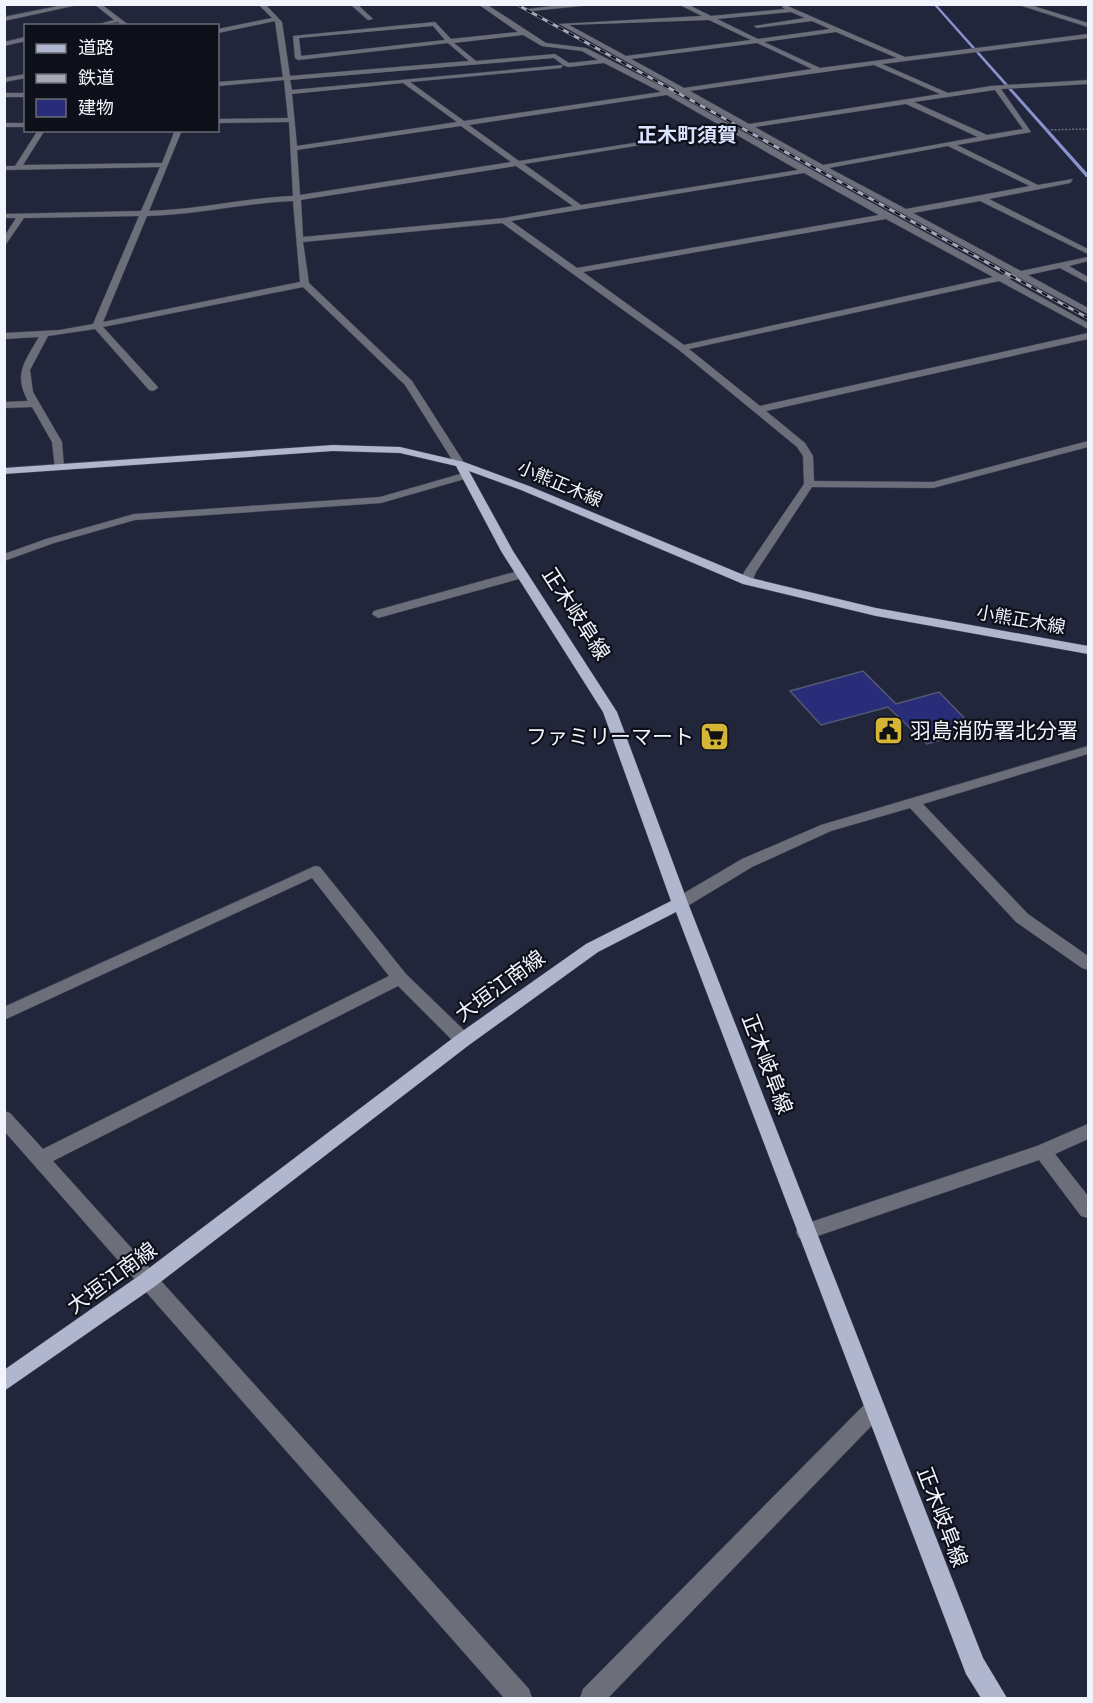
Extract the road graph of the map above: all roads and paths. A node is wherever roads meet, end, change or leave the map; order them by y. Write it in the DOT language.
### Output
graph roads {
  1 [pos="80,4"];
  2 [pos="97,4"];
  3 [pos="275,4"];
  4 [pos="353,4"];
  5 [pos="481,4"];
  6 [pos="524,4"];
  7 [pos="681,4"];
  8 [pos="780,4"];
  9 [pos="1019,4"];
  10 [pos="261,5"];
  11 [pos="596,5"];
  12 [pos="532,9"];
  13 [pos="793,10"];
  14 [pos="542,14"];
  15 [pos="709,18"];
  16 [pos="4,19"];
  17 [pos="370,19"];
  18 [pos="552,19"];
  19 [pos="813,19"];
  20 [pos="120,20"];
  21 [pos="277,20"];
  22 [pos="103,24"];
  23 [pos="125,24"];
  24 [pos="562,24"];
  25 [pos="1089,25"];
  26 [pos="757,26"];
  27 [pos="837,30"];
  28 [pos="219,31"];
  29 [pos="524,33"];
  30 [pos="1089,36"];
  31 [pos="4,38"];
  32 [pos="24,39"];
  33 [pos="755,41"];
  34 [pos="12,42"];
  35 [pos="450,42"];
  36 [pos="4,44"];
  37 [pos="627,58"];
  38 [pos="904,59"];
  39 [pos="605,61"];
  40 [pos="475,63"];
  41 [pos="875,63"];
  42 [pos="568,65"];
  43 [pos="819,70"];
  44 [pos="24,76"];
  45 [pos="285,79"];
  46 [pos="4,80"];
  47 [pos="404,81"];
  48 [pos="1089,82"];
  49 [pos="219,84"];
  50 [pos="997,88"];
  51 [pos="687,91"];
  52 [pos="287,92"];
  53 [pos="669,93"];
  54 [pos="4,95"];
  55 [pos="24,95"];
  56 [pos="947,95"];
  57 [pos="908,101"];
  58 [pos="292,120"];
  59 [pos="219,121"];
  60 [pos="464,123"];
  61 [pos="4,125"];
  62 [pos="24,125"];
  63 [pos="749,126"];
  64 [pos="1089,129"];
  65 [pos="723,130"];
  66 [pos="1028,130"];
  67 [pos="41,132"];
  68 [pos="178,132"];
  69 [pos="987,138"];
  70 [pos="949,144"];
  71 [pos="292,149"];
  72 [pos="520,163"];
  73 [pos="165,165"];
  74 [pos="18,167"];
  75 [pos="822,167"];
  76 [pos="4,168"];
  77 [pos="805,171"];
  78 [pos="1070,181"];
  79 [pos="1037,187"];
  80 [pos="296,198"];
  81 [pos="981,198"];
  82 [pos="580,208"];
  83 [pos="905,212"];
  84 [pos="143,215"];
  85 [pos="4,216"];
  86 [pos="21,216"];
  87 [pos="887,216"];
  88 [pos="504,220"];
  89 [pos="299,240"];
  90 [pos="4,245"];
  91 [pos="1089,252"];
  92 [pos="1089,259"];
  93 [pos="1059,264"];
  94 [pos="576,272"];
  95 [pos="1018,272"];
  96 [pos="1000,276"];
  97 [pos="1089,280"];
  98 [pos="305,284"];
  99 [pos="1089,311"];
  100 [pos="98,326"];
  101 [pos="1089,326"];
  102 [pos="45,334"];
  103 [pos="4,336"];
  104 [pos="1089,336"];
  105 [pos="682,348"];
  106 [pos="153,388"];
  107 [pos="35,404"];
  108 [pos="4,405"];
  109 [pos="758,410"];
  110 [pos="1089,444"];
  111 [pos="59,467"];
  112 [pos="462,470"];
  113 [pos="4,471"];
  114 [pos="809,484"];
  115 [pos="4,558"];
  116 [pos="522,574"];
  117 [pos="747,581"];
  118 [pos="378,614"];
  119 [pos="1089,650"];
  120 [pos="1089,750"];
  121 [pos="914,803"];
  122 [pos="680,903"];
  123 [pos="1089,964"];
  124 [pos="400,978"];
  125 [pos="4,1014"];
  126 [pos="463,1040"];
  127 [pos="4,1118"];
  128 [pos="1089,1131"];
  129 [pos="1043,1151"];
  130 [pos="40,1159"];
  131 [pos="1089,1210"];
  132 [pos="806,1232"];
  133 [pos="147,1281"];
  134 [pos="4,1382"];
  135 [pos="874,1409"];
  136 [pos="520,1698"];
  137 [pos="592,1698"];
  138 [pos="995,1698"];
  1 -- 16 [label="street"];
  2 -- 20 [label="street"];
  3 -- 10 [label="street"];
  4 -- 17 [label="street"];
  5 -- 29 [label="street"];
  6 -- 12 [label="street"];
  7 -- 15 [label="street"];
  8 -- 13 [label="street"];
  9 -- 25 [label="street"];
  10 -- 21 [label="street"];
  11 -- 12 [label="street"];
  12 -- 14 [label="street"];
  13 -- 15 [label="street"];
  13 -- 19 [label="street"];
  15 -- 24 [label="street"];
  15 -- 33 [label="street"];
  18 -- 24 [label="street"];
  19 -- 26 [label="street"];
  19 -- 27 [label="street"];
  20 -- 22 [label="street"];
  20 -- 23 [label="street"];
  21 -- 28 [label="street"];
  21 -- 45 [label="street"];
  24 -- 37 [label="street"];
  27 -- 33 [label="street"];
  27 -- 38 [label="street"];
  29 -- 35 [label="street"];
  29 -- 39 [label="street"];
  30 -- 38 [label="street"];
  31 -- 34 [label="street"];
  32 -- 34 [label="street"];
  33 -- 37 [label="street"];
  33 -- 43 [label="street"];
  34 -- 36 [label="street"];
  35 -- 35 [label="street"];
  35 -- 40 [label="street"];
  37 -- 51 [label="street"];
  38 -- 41 [label="street"];
  39 -- 42 [label="street"];
  39 -- 53 [label="street"];
  40 -- 42 [label="street"];
  40 -- 45 [label="street"];
  41 -- 43 [label="street"];
  41 -- 56 [label="street"];
  42 -- 47 [label="street"];
  43 -- 51 [label="street"];
  44 -- 46 [label="street"];
  45 -- 49 [label="street"];
  45 -- 52 [label="street"];
  47 -- 52 [label="street"];
  47 -- 60 [label="street"];
  48 -- 50 [label="street"];
  50 -- 56 [label="street"];
  50 -- 66 [label="street"];
  51 -- 53 [label="street"];
  51 -- 63 [label="street"];
  52 -- 58 [label="street"];
  53 -- 60 [label="street"];
  53 -- 77 [label="street"];
  54 -- 55 [label="street"];
  56 -- 57 [label="street"];
  57 -- 63 [label="street"];
  57 -- 69 [label="street"];
  58 -- 59 [label="street"];
  58 -- 71 [label="street"];
  60 -- 71 [label="street"];
  60 -- 72 [label="street"];
  61 -- 62 [label="street"];
  63 -- 75 [label="street"];
  64 -- 66 [label="path"];
  65 -- 72 [label="street"];
  66 -- 69 [label="street"];
  67 -- 74 [label="street"];
  68 -- 73 [label="street"];
  69 -- 70 [label="street"];
  70 -- 75 [label="street"];
  70 -- 79 [label="street"];
  71 -- 80 [label="street"];
  72 -- 80 [label="street"];
  72 -- 82 [label="street"];
  73 -- 74 [label="street"];
  73 -- 84 [label="street"];
  74 -- 76 [label="street"];
  75 -- 83 [label="street"];
  77 -- 82 [label="street"];
  77 -- 87 [label="street"];
  78 -- 79 [label="street"];
  79 -- 81 [label="street"];
  80 -- 84 [label="street"];
  80 -- 89 [label="street"];
  81 -- 83 [label="street"];
  81 -- 91 [label="street"];
  82 -- 88 [label="street"];
  83 -- 95 [label="street"];
  84 -- 86 [label="street"];
  84 -- 100 [label="street"];
  85 -- 86 [label="street"];
  86 -- 90 [label="street"];
  87 -- 94 [label="street"];
  87 -- 96 [label="street"];
  88 -- 89 [label="street"];
  88 -- 94 [label="street"];
  89 -- 98 [label="street"];
  92 -- 93 [label="street"];
  93 -- 95 [label="street"];
  93 -- 97 [label="street"];
  94 -- 105 [label="street"];
  95 -- 96 [label="street"];
  95 -- 99 [label="street"];
  96 -- 101 [label="street"];
  96 -- 105 [label="street"];
  98 -- 100 [label="street"];
  98 -- 112 [label="street"];
  100 -- 102 [label="street"];
  100 -- 106 [label="street"];
  102 -- 103 [label="street"];
  102 -- 107 [label="street"];
  104 -- 109 [label="street"];
  105 -- 109 [label="street"];
  107 -- 108 [label="street"];
  107 -- 111 [label="street"];
  109 -- 114 [label="street"];
  110 -- 114 [label="street"];
  111 -- 112 [label="main road, 小熊正木線"];
  111 -- 113 [label="main road, 小熊正木線"];
  112 -- 115 [label="street"];
  112 -- 116 [label="main road, 正木岐阜線"];
  112 -- 117 [label="main road, 小熊正木線"];
  114 -- 117 [label="street"];
  116 -- 118 [label="street"];
  116 -- 122 [label="main road, 正木岐阜線"];
  117 -- 119 [label="main road, 小熊正木線"];
  120 -- 121 [label="street, 大垣江南線"];
  121 -- 122 [label="street, 大垣江南線"];
  121 -- 123 [label="street"];
  122 -- 126 [label="main road, 大垣江南線"];
  122 -- 132 [label="main road, 正木岐阜線"];
  124 -- 125 [label="street"];
  124 -- 126 [label="street"];
  124 -- 130 [label="street"];
  126 -- 133 [label="main road, 大垣江南線"];
  127 -- 130 [label="street"];
  128 -- 129 [label="street"];
  129 -- 131 [label="street"];
  129 -- 132 [label="street"];
  130 -- 133 [label="street"];
  132 -- 135 [label="main road, 正木岐阜線"];
  133 -- 134 [label="main road, 大垣江南線"];
  133 -- 136 [label="street"];
  135 -- 137 [label="street"];
  135 -- 138 [label="main road, 正木岐阜線"];
}
